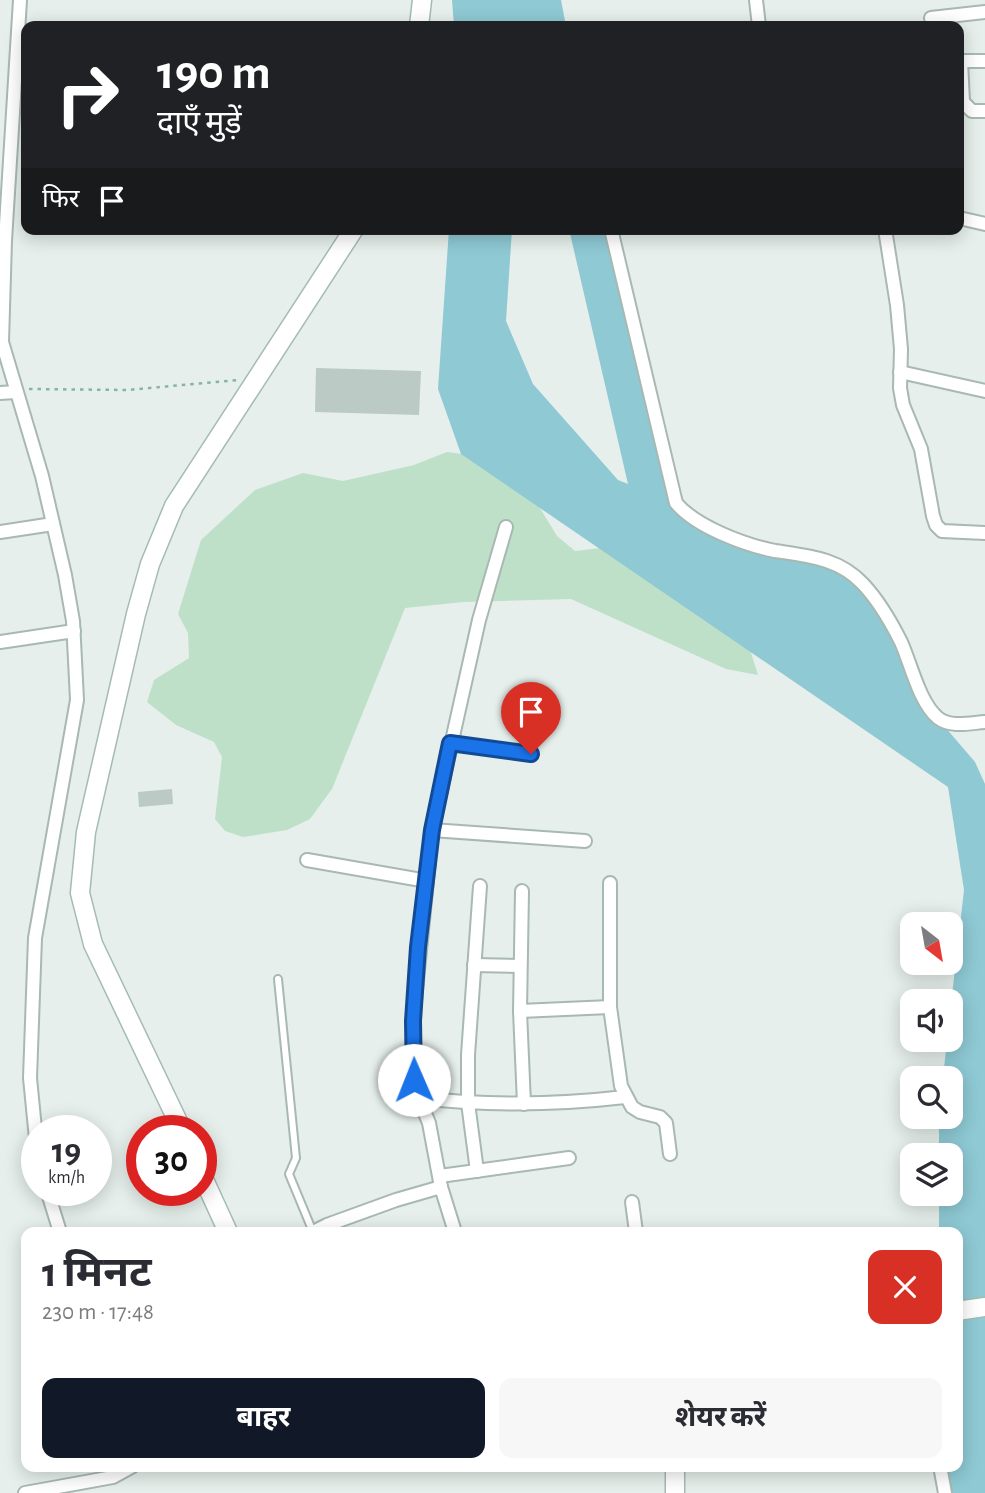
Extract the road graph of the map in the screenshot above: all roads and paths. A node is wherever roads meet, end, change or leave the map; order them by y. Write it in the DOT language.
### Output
graph roads {
  1 [pos="20,0"];
  2 [pos="422,0"];
  3 [pos="756,0"];
  4 [pos="985,12"];
  5 [pos="931,18"];
  6 [pos="420,21"];
  7 [pos="758,21"];
  8 [pos="964,61"];
  9 [pos="985,61"];
  10 [pos="964,103"];
  11 [pos="985,111"];
  12 [pos="964,219"];
  13 [pos="985,224"];
  14 [pos="350,235"];
  15 [pos="612,235"];
  16 [pos="886,235"];
  17 [pos="900,372"];
  18 [pos="256,378"];
  19 [pos="985,391"];
  20 [pos="16,392"];
  21 [pos="0,393"];
  22 [pos="53,524"];
  23 [pos="506,527"];
  24 [pos="0,532"];
  25 [pos="985,533"];
  26 [pos="74,631"];
  27 [pos="0,642"];
  28 [pos="985,722"];
  29 [pos="450,743"];
  30 [pos="531,754"];
  31 [pos="432,830"];
  32 [pos="585,841"];
  33 [pos="307,860"];
  34 [pos="427,881"];
  35 [pos="610,883"];
  36 [pos="480,886"];
  37 [pos="522,891"];
  38 [pos="474,965"];
  39 [pos="520,966"];
  40 [pos="278,979"];
  41 [pos="610,1007"];
  42 [pos="520,1011"];
  43 [pos="625,1097"];
  44 [pos="420,1098"];
  45 [pos="468,1103"];
  46 [pos="524,1104"];
  47 [pos="34,1115"];
  48 [pos="175,1115"];
  49 [pos="670,1154"];
  50 [pos="569,1158"];
  51 [pos="477,1171"];
  52 [pos="440,1182"];
  53 [pos="632,1202"];
  54 [pos="52,1206"];
  55 [pos="216,1206"];
  56 [pos="58,1227"];
  57 [pos="226,1227"];
  58 [pos="311,1227"];
  59 [pos="326,1227"];
  60 [pos="454,1227"];
  61 [pos="635,1227"];
  62 [pos="985,1307"];
  63 [pos="963,1310"];
  64 [pos="122,1472"];
  65 [pos="675,1472"];
  66 [pos="941,1472"];
  67 [pos="25,1493"];
  68 [pos="675,1493"];
  69 [pos="945,1493"];
  1 -- 20 [label="street"];
  2 -- 6 [label="street"];
  3 -- 7 [label="street"];
  4 -- 5 [label="street"];
  8 -- 9 [label="street"];
  10 -- 11 [label="street"];
  12 -- 13 [label="street"];
  14 -- 18 [label="street"];
  15 -- 28 [label="street"];
  16 -- 17 [label="street"];
  17 -- 19 [label="street"];
  17 -- 25 [label="street"];
  18 -- 20 [label="path"];
  18 -- 48 [label="street"];
  20 -- 21 [label="street"];
  20 -- 22 [label="street"];
  22 -- 24 [label="street"];
  22 -- 26 [label="street"];
  23 -- 29 [label="street"];
  26 -- 27 [label="street"];
  26 -- 47 [label="street"];
  29 -- 30 [label="street"];
  29 -- 31 [label="street"];
  31 -- 32 [label="street"];
  31 -- 34 [label="street"];
  33 -- 34 [label="street"];
  34 -- 44 [label="street"];
  35 -- 41 [label="street"];
  36 -- 38 [label="street"];
  37 -- 39 [label="street"];
  38 -- 39 [label="street"];
  38 -- 45 [label="street"];
  39 -- 42 [label="street"];
  40 -- 58 [label="lane"];
  41 -- 42 [label="street"];
  41 -- 43 [label="street"];
  42 -- 46 [label="street"];
  43 -- 46 [label="street"];
  43 -- 49 [label="street"];
  44 -- 45 [label="street"];
  44 -- 52 [label="street"];
  45 -- 46 [label="street"];
  45 -- 51 [label="street"];
  50 -- 51 [label="street"];
  51 -- 52 [label="street"];
  52 -- 59 [label="street"];
  52 -- 60 [label="street"];
  53 -- 61 [label="street"];
  54 -- 56 [label="street"];
  55 -- 57 [label="street"];
  62 -- 63 [label="street"];
  64 -- 67 [label="street"];
  65 -- 68 [label="street"];
  66 -- 69 [label="street"];
}
